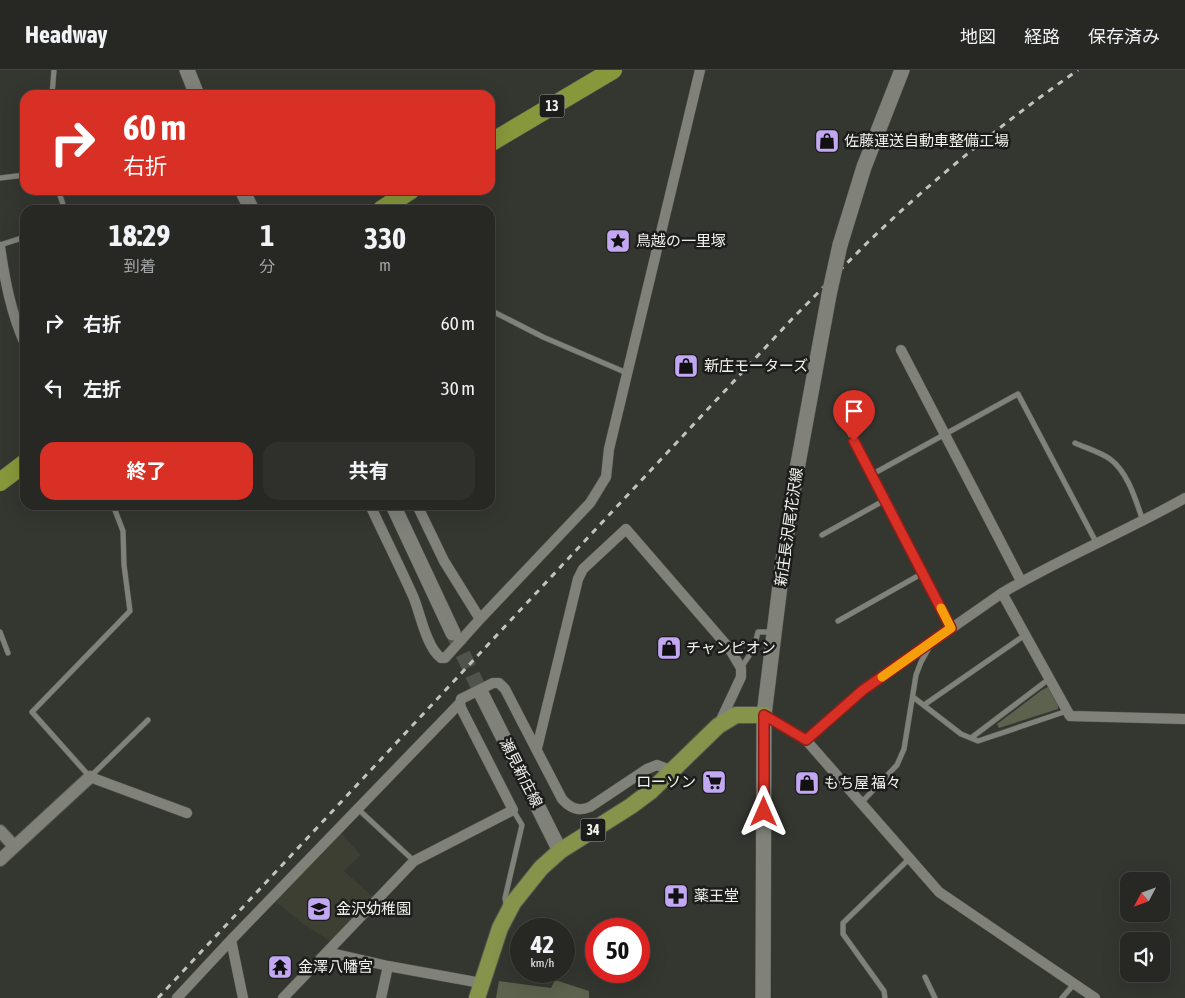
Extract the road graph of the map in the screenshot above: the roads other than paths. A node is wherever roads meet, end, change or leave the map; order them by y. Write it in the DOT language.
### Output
graph roads {
  1 [pos="54,70"];
  2 [pos="187,70"];
  3 [pos="614,70"];
  4 [pos="700,70"];
  5 [pos="902,70"];
  6 [pos="52,90"];
  7 [pos="195,90"];
  8 [pos="495,140"];
  9 [pos="20,176"];
  10 [pos="0,178"];
  11 [pos="404,195"];
  12 [pos="388,205"];
  13 [pos="20,239"];
  14 [pos="0,246"];
  15 [pos="495,313"];
  16 [pos="20,328"];
  17 [pos="901,350"];
  18 [pos="627,374"];
  19 [pos="845,424"];
  20 [pos="944,434"];
  21 [pos="1075,443"];
  22 [pos="20,467"];
  23 [pos="872,475"];
  24 [pos="0,482"];
  25 [pos="1185,499"];
  26 [pos="885,500"];
  27 [pos="115,510"];
  28 [pos="372,510"];
  29 [pos="395,510"];
  30 [pos="419,510"];
  31 [pos="1143,521"];
  32 [pos="822,535"];
  33 [pos="1097,544"];
  34 [pos="923,573"];
  35 [pos="1021,581"];
  36 [pos="1002,593"];
  37 [pos="480,618"];
  38 [pos="838,621"];
  39 [pos="951,628"];
  40 [pos="0,632"];
  41 [pos="453,633"];
  42 [pos="775,633"];
  43 [pos="1025,635"];
  44 [pos="933,640"];
  45 [pos="8,653"];
  46 [pos="741,668"];
  47 [pos="1049,679"];
  48 [pos="482,695"];
  49 [pos="913,697"];
  50 [pos="460,704"];
  51 [pos="924,705"];
  52 [pos="1067,712"];
  53 [pos="764,715"];
  54 [pos="1185,719"];
  55 [pos="148,720"];
  56 [pos="718,726"];
  57 [pos="971,738"];
  58 [pos="806,740"];
  59 [pos="537,748"];
  60 [pos="673,771"];
  61 [pos="90,777"];
  62 [pos="860,803"];
  63 [pos="358,809"];
  64 [pos="514,810"];
  65 [pos="187,813"];
  66 [pos="0,831"];
  67 [pos="14,846"];
  68 [pos="560,850"];
  69 [pos="909,859"];
  70 [pos="0,860"];
  71 [pos="414,861"];
  72 [pos="508,912"];
  73 [pos="231,940"];
  74 [pos="327,952"];
  75 [pos="388,966"];
  76 [pos="925,977"];
  77 [pos="1075,983"];
  78 [pos="479,991"];
  79 [pos="177,998"];
  80 [pos="243,998"];
  81 [pos="284,998"];
  82 [pos="381,998"];
  83 [pos="763,998"];
  84 [pos="885,998"];
  85 [pos="935,998"];
  86 [pos="1062,998"];
  87 [pos="1096,998"];
  1 -- 6 [label="lane"];
  2 -- 7 [label="main road"];
  3 -- 8 [label="highway, 13"];
  4 -- 18 [label="street"];
  5 -- 42 [label="main road, 新庄長沢尾花沢線, bridge"];
  9 -- 10 [label="lane"];
  11 -- 12 [label="highway"];
  13 -- 14 [label="lane"];
  14 -- 16 [label="street"];
  15 -- 18 [label="lane"];
  17 -- 20 [label="street"];
  18 -- 37 [label="street"];
  19 -- 23 [label="lane"];
  20 -- 23 [label="lane"];
  20 -- 33 [label="lane"];
  20 -- 35 [label="street"];
  21 -- 31 [label="lane"];
  22 -- 24 [label="highway"];
  23 -- 26 [label="lane"];
  25 -- 31 [label="street"];
  26 -- 32 [label="lane"];
  26 -- 34 [label="lane"];
  27 -- 61 [label="lane"];
  28 -- 37 [label="street"];
  29 -- 41 [label="main road"];
  30 -- 37 [label="street"];
  31 -- 33 [label="street"];
  33 -- 35 [label="street"];
  34 -- 38 [label="lane"];
  34 -- 39 [label="lane"];
  35 -- 36 [label="street"];
  36 -- 39 [label="street"];
  36 -- 43 [label="street"];
  39 -- 44 [label="street"];
  40 -- 45 [label="lane"];
  42 -- 46 [label="lane"];
  42 -- 53 [label="main road, 新庄長沢尾花沢線"];
  43 -- 47 [label="street"];
  43 -- 51 [label="lane"];
  44 -- 49 [label="lane"];
  44 -- 58 [label="street"];
  46 -- 56 [label="street"];
  46 -- 59 [label="street"];
  47 -- 52 [label="street"];
  47 -- 57 [label="lane"];
  48 -- 68 [label="main road, 瀬見新庄線"];
  49 -- 51 [label="lane"];
  49 -- 62 [label="lane"];
  50 -- 59 [label="street"];
  50 -- 63 [label="street"];
  50 -- 64 [label="street"];
  51 -- 57 [label="lane"];
  52 -- 54 [label="street"];
  52 -- 57 [label="lane"];
  53 -- 56 [label="main road, 34"];
  53 -- 58 [label="street"];
  53 -- 83 [label="main road, 新庄長沢尾花沢線"];
  55 -- 61 [label="lane"];
  56 -- 60 [label="main road, 34"];
  58 -- 62 [label="street"];
  59 -- 60 [label="street"];
  60 -- 68 [label="main road, 34"];
  61 -- 65 [label="street"];
  61 -- 67 [label="street"];
  62 -- 69 [label="street"];
  63 -- 71 [label="lane"];
  63 -- 73 [label="street"];
  64 -- 71 [label="street"];
  64 -- 72 [label="lane"];
  66 -- 67 [label="street"];
  67 -- 70 [label="street"];
  68 -- 72 [label="main road, 34"];
  69 -- 77 [label="street"];
  69 -- 84 [label="lane"];
  71 -- 74 [label="street"];
  72 -- 78 [label="main road, 34"];
  73 -- 79 [label="street"];
  73 -- 80 [label="street"];
  74 -- 75 [label="street"];
  74 -- 81 [label="street"];
  75 -- 78 [label="street"];
  75 -- 82 [label="street"];
  76 -- 85 [label="lane"];
  77 -- 86 [label="lane"];
  77 -- 87 [label="street"];
}
